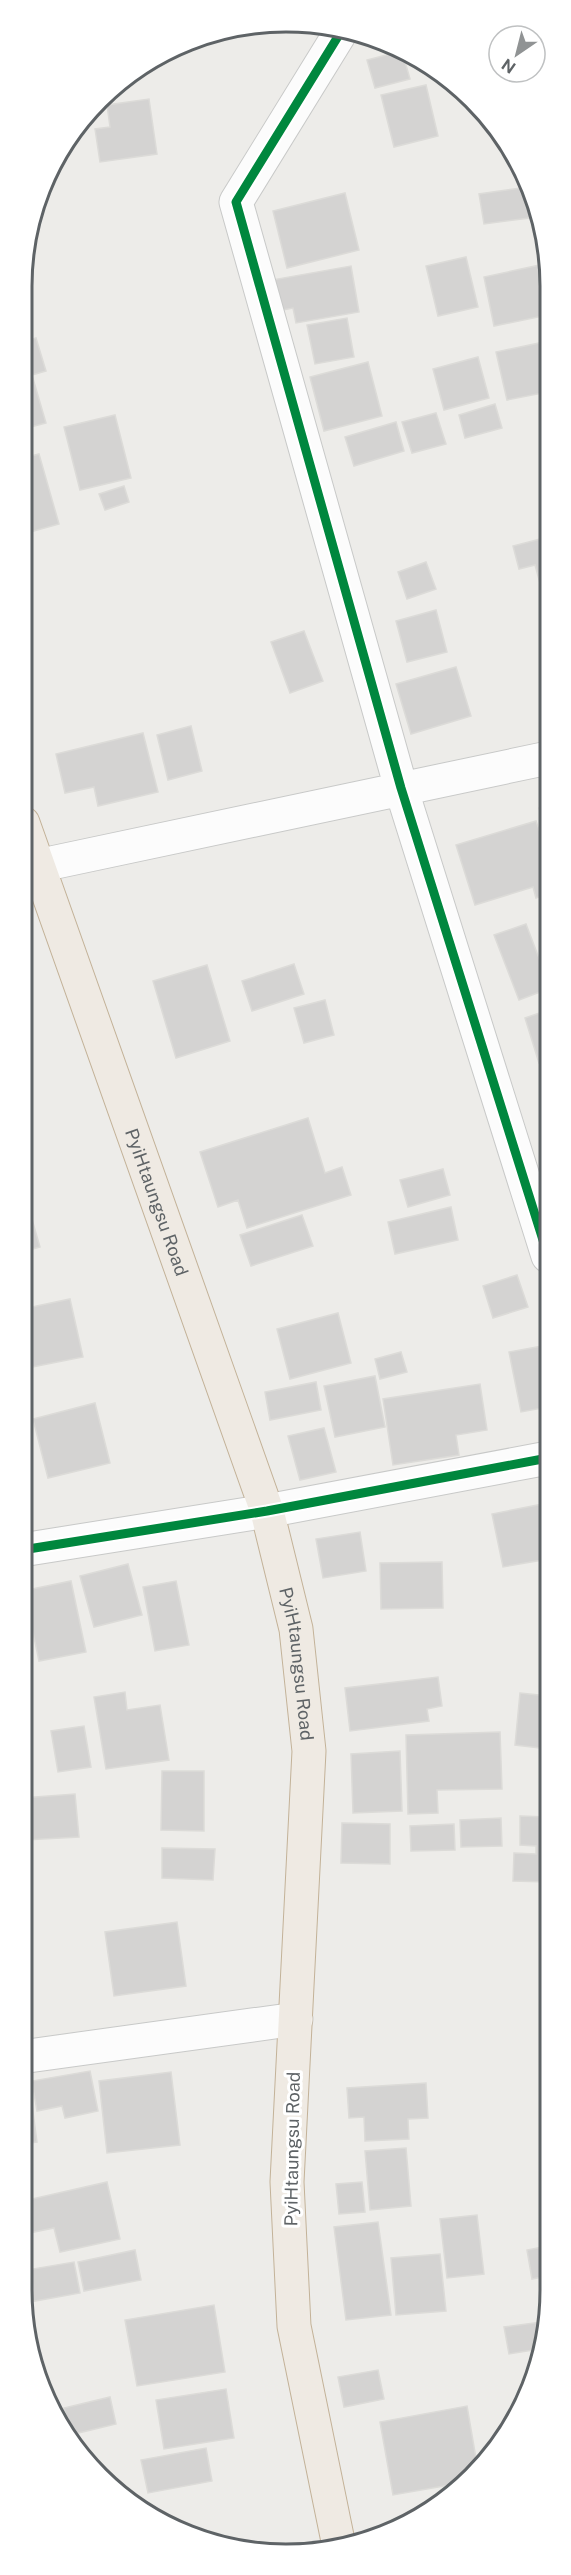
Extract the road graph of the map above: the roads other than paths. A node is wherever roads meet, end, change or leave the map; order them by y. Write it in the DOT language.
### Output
graph roads {
  1 [pos="338,37"];
  2 [pos="540,760"];
  3 [pos="400,788"];
  4 [pos="32,867"];
  5 [pos="32,872"];
  6 [pos="540,1231"];
  7 [pos="540,1459"];
  8 [pos="267,1510"];
  9 [pos="32,1548"];
  10 [pos="296,2019"];
  11 [pos="32,2055"];
  12 [pos="337,2538"];
  1 -- 3 [label="street"];
  2 -- 3 [label="street"];
  3 -- 4 [label="street"];
  3 -- 6 [label="street"];
  5 -- 8 [label="highway, PyiHtaungsu Road"];
  7 -- 8 [label="street"];
  8 -- 9 [label="street"];
  8 -- 10 [label="highway, PyiHtaungsu Road"];
  10 -- 11 [label="street"];
  10 -- 12 [label="highway, PyiHtaungsu Road"];
}
